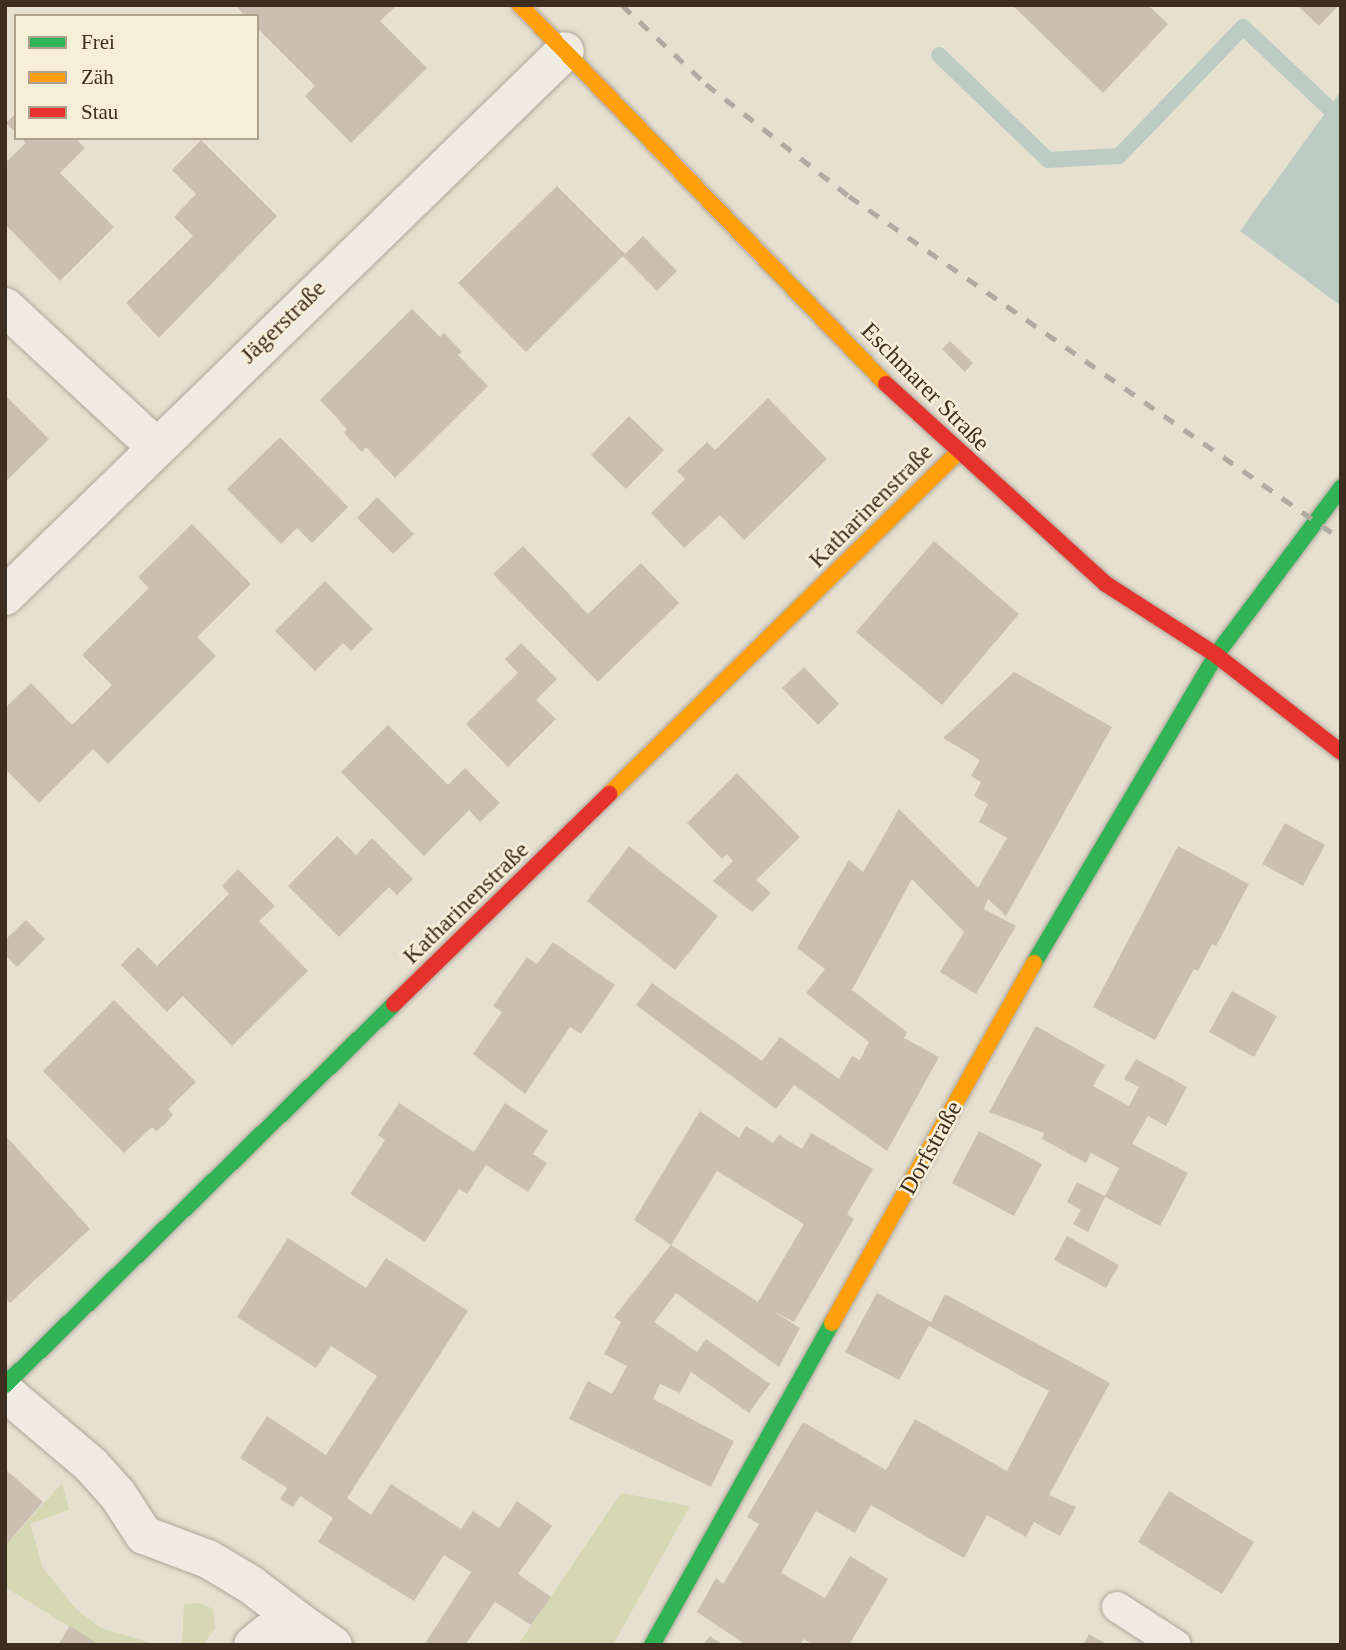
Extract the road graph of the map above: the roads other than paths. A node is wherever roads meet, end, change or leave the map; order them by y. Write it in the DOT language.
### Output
graph roads {
  1 [pos="520,5"];
  2 [pos="565,51"];
  3 [pos="5,307"];
  4 [pos="155,446"];
  5 [pos="957,453"];
  6 [pos="1341,488"];
  7 [pos="5,596"];
  8 [pos="1216,655"];
  9 [pos="1341,752"];
  10 [pos="5,1385"];
  11 [pos="5,1392"];
  12 [pos="1116,1607"];
  13 [pos="300,1622"];
  14 [pos="253,1645"];
  15 [pos="332,1645"];
  16 [pos="652,1645"];
  17 [pos="1176,1645"];
  1 -- 2 [label="street, Eschmarer Straße"];
  2 -- 4 [label="street, Jägerstraße"];
  2 -- 5 [label="street, Eschmarer Straße"];
  3 -- 4 [label="street"];
  4 -- 7 [label="street, Jägerstraße"];
  5 -- 8 [label="street, Eschmarer Straße"];
  5 -- 10 [label="street, Katharinenstraße"];
  6 -- 8 [label="street, Dorfstraße"];
  8 -- 9 [label="street, Eschmarer Straße"];
  8 -- 16 [label="street, Dorfstraße"];
  11 -- 13 [label="street"];
  12 -- 17 [label="lane"];
  13 -- 14 [label="street"];
  13 -- 15 [label="street"];
}
